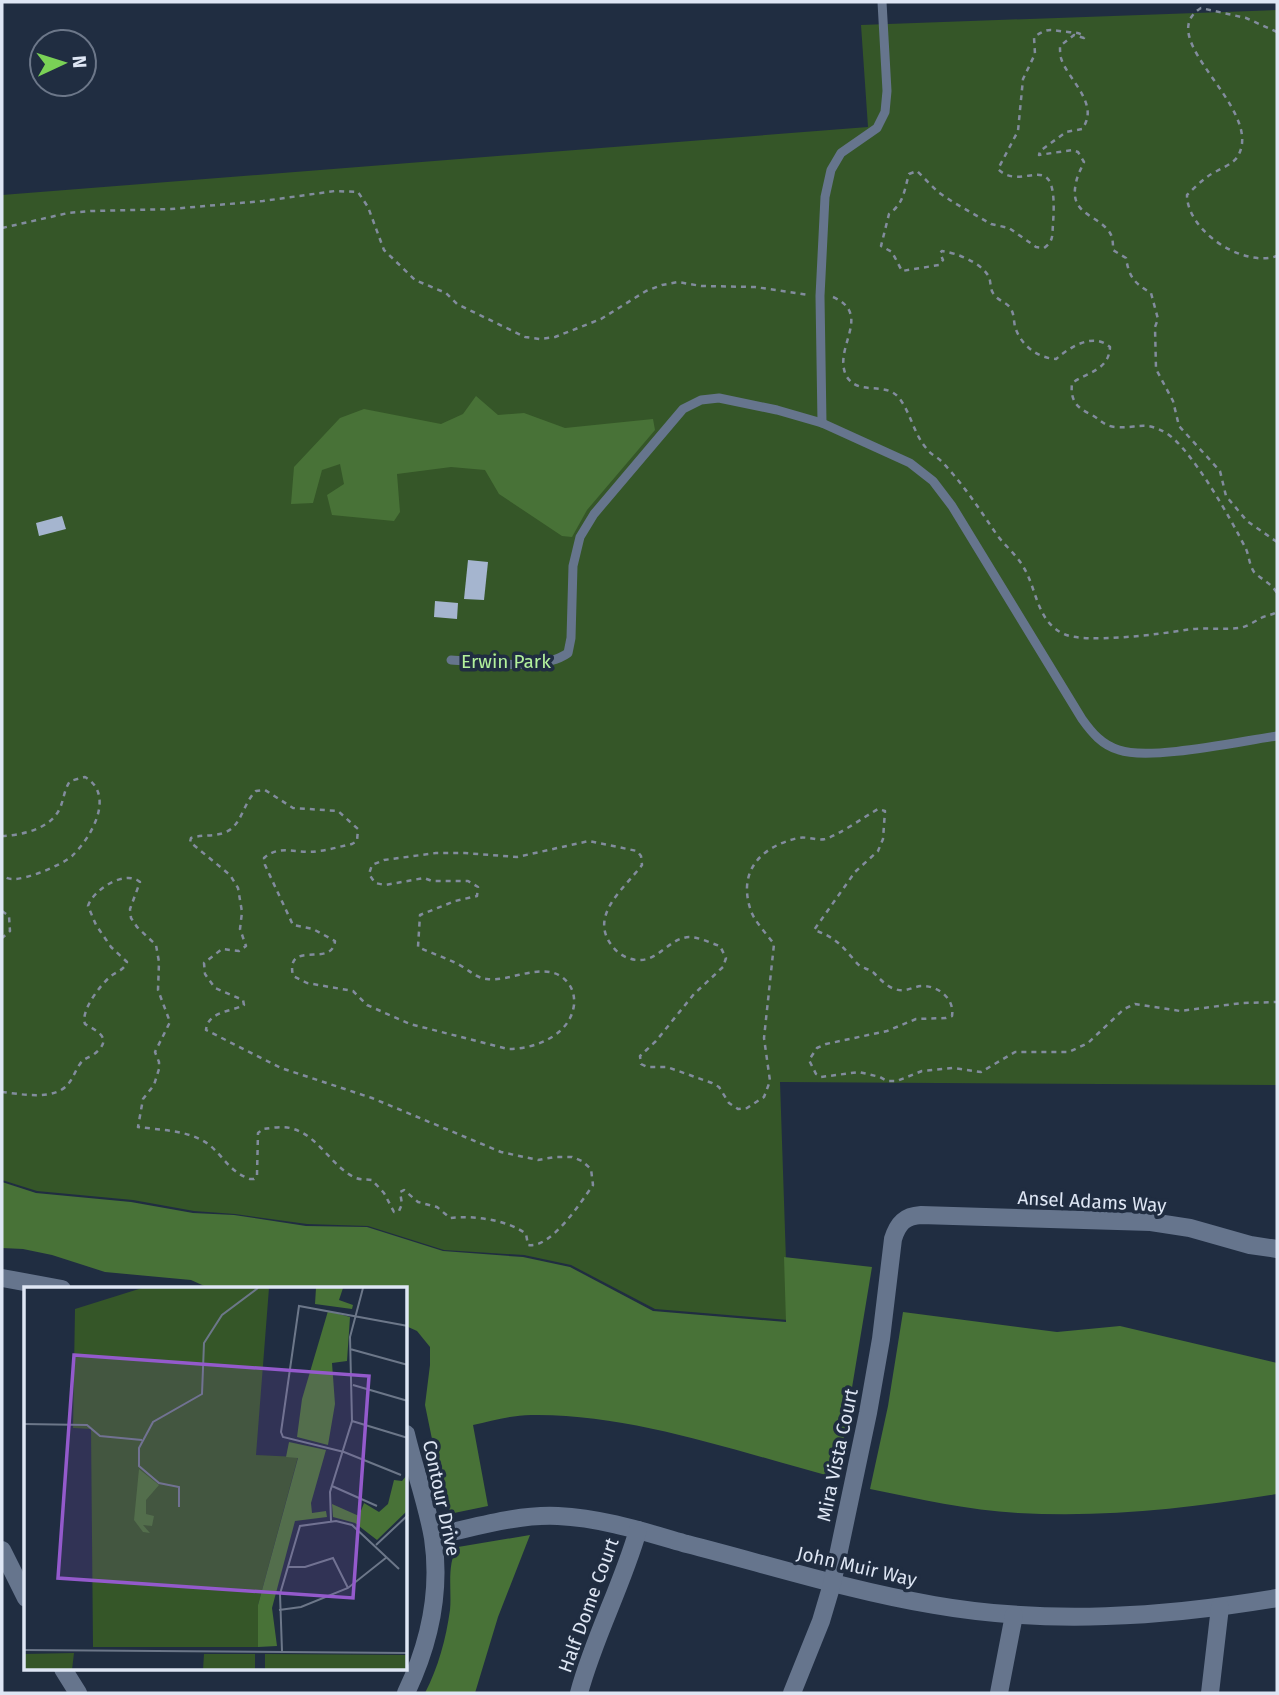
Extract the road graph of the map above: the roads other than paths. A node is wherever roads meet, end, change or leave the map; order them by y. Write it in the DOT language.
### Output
graph roads {
  1 [pos="882,2"];
  2 [pos="822,423"];
  3 [pos="452,660"];
  4 [pos="1277,736"];
  5 [pos="902,1220"];
  6 [pos="1277,1249"];
  7 [pos="2,1278"];
  8 [pos="51,1287"];
  9 [pos="408,1442"];
  10 [pos="638,1530"];
  11 [pos="433,1536"];
  12 [pos="2,1550"];
  13 [pos="832,1584"];
  14 [pos="24,1594"];
  15 [pos="1277,1598"];
  16 [pos="1220,1607"];
  17 [pos="1014,1615"];
  18 [pos="64,1670"];
  19 [pos="78,1693"];
  20 [pos="405,1693"];
  21 [pos="579,1693"];
  22 [pos="792,1693"];
  23 [pos="999,1693"];
  24 [pos="1210,1693"];
  1 -- 2 [label="lane"];
  2 -- 3 [label="lane"];
  2 -- 4 [label="lane"];
  5 -- 6 [label="street, Ansel Adams Way"];
  5 -- 13 [label="street, Mira Vista Court"];
  7 -- 8 [label="street"];
  9 -- 11 [label="street, Contour Drive"];
  10 -- 11 [label="street, John Muir Way"];
  10 -- 13 [label="street, John Muir Way"];
  10 -- 21 [label="street, Half Dome Court"];
  11 -- 20 [label="street, Contour Drive"];
  12 -- 14 [label="street"];
  13 -- 17 [label="street, John Muir Way"];
  13 -- 22 [label="street, Mira Vista Court"];
  15 -- 16 [label="street, John Muir Way"];
  16 -- 17 [label="street, John Muir Way"];
  16 -- 24 [label="street"];
  17 -- 23 [label="street"];
  18 -- 19 [label="street"];
}
